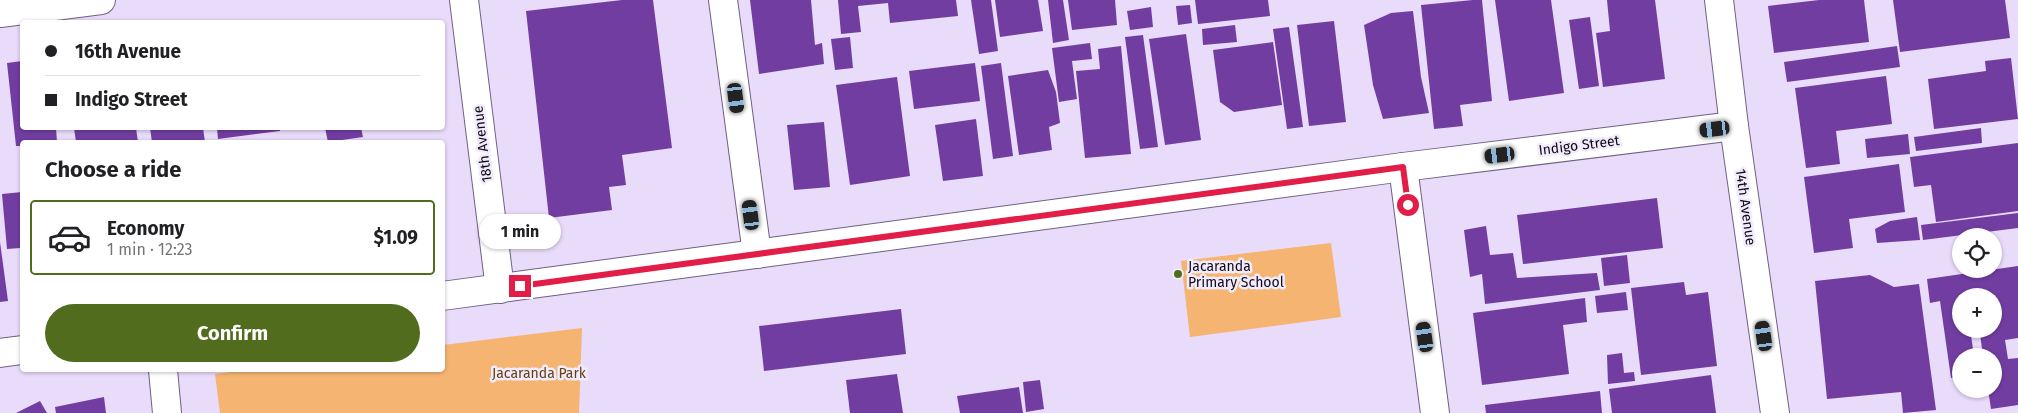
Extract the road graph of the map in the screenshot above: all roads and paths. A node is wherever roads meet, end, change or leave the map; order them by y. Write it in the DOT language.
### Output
graph roads {
  1 [pos="101,0"];
  2 [pos="464,0"];
  3 [pos="723,0"];
  4 [pos="1719,0"];
  5 [pos="0,13"];
  6 [pos="1734,126"];
  7 [pos="1403,167"];
  8 [pos="756,254"];
  9 [pos="500,289"];
  10 [pos="445,296"];
  11 [pos="20,350"];
  12 [pos="0,354"];
  13 [pos="163,372"];
  14 [pos="167,413"];
  15 [pos="1435,413"];
  16 [pos="1775,413"];
  1 -- 5 [label="street"];
  2 -- 9 [label="street, 18th Avenue"];
  3 -- 8 [label="street"];
  4 -- 6 [label="street, 14th Avenue"];
  6 -- 7 [label="street, Indigo Street"];
  6 -- 16 [label="street, 14th Avenue"];
  7 -- 8 [label="street, Indigo Street"];
  7 -- 15 [label="street"];
  8 -- 9 [label="street, Indigo Street"];
  9 -- 10 [label="street, Indigo Street"];
  11 -- 12 [label="street"];
  13 -- 14 [label="street"];
}
